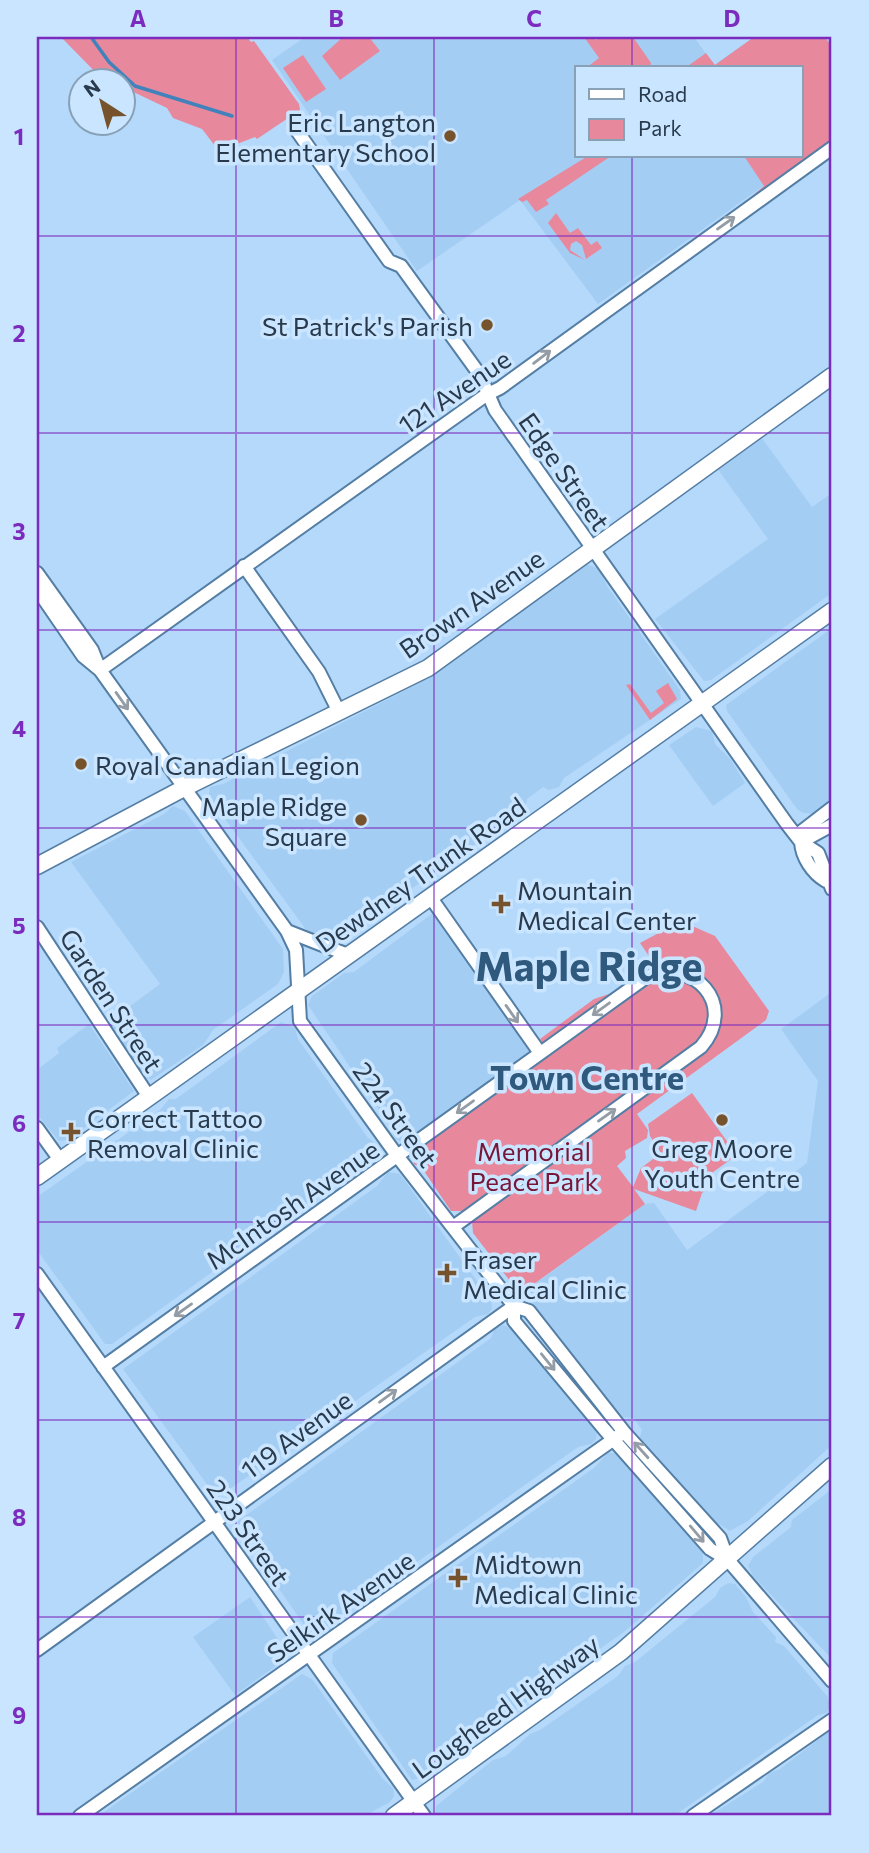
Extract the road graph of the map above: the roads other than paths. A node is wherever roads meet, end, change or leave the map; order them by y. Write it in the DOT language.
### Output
graph roads {
  1 [pos="295,128"];
  2 [pos="832,148"];
  3 [pos="832,376"];
  4 [pos="486,394"];
  5 [pos="592,548"];
  6 [pos="244,566"];
  7 [pos="37,573"];
  8 [pos="37,589"];
  9 [pos="832,611"];
  10 [pos="100,670"];
  11 [pos="703,704"];
  12 [pos="339,712"];
  13 [pos="184,788"];
  14 [pos="832,808"];
  15 [pos="832,825"];
  16 [pos="799,839"];
  17 [pos="37,866"];
  18 [pos="830,886"];
  19 [pos="431,898"];
  20 [pos="37,927"];
  21 [pos="287,931"];
  22 [pos="348,956"];
  23 [pos="297,991"];
  24 [pos="540,1053"];
  25 [pos="149,1097"];
  26 [pos="37,1128"];
  27 [pos="398,1157"];
  28 [pos="60,1160"];
  29 [pos="37,1177"];
  30 [pos="453,1227"];
  31 [pos="37,1274"];
  32 [pos="514,1306"];
  33 [pos="103,1367"];
  34 [pos="619,1436"];
  35 [pos="832,1466"];
  36 [pos="214,1522"];
  37 [pos="728,1560"];
  38 [pos="37,1650"];
  39 [pos="310,1656"];
  40 [pos="832,1681"];
  41 [pos="832,1720"];
  42 [pos="414,1802"];
  43 [pos="80,1816"];
  44 [pos="394,1816"];
  45 [pos="424,1816"];
  46 [pos="693,1816"];
  1 -- 4 [label="street, Edge Street"];
  4 -- 2 [label="street, 121 Avenue, one-way"];
  3 -- 5 [label="main road, Brown Avenue"];
  4 -- 5 [label="street, Edge Street"];
  4 -- 6 [label="street, 121 Avenue"];
  5 -- 11 [label="street, Edge Street"];
  5 -- 12 [label="main road, Brown Avenue"];
  6 -- 10 [label="street, 121 Avenue"];
  6 -- 12 [label="street"];
  7 -- 10 [label="street, 224 Street"];
  8 -- 10 [label="street, 224 Street"];
  9 -- 11 [label="main road, Dewdney Trunk Road"];
  10 -- 13 [label="street, 224 Street, one-way"];
  11 -- 16 [label="street, Edge Street"];
  11 -- 19 [label="main road, Dewdney Trunk Road"];
  12 -- 13 [label="main road, Brown Avenue"];
  13 -- 17 [label="main road, Brown Avenue"];
  13 -- 21 [label="street, 224 Street"];
  14 -- 16 [label="street"];
  15 -- 16 [label="street"];
  16 -- 18 [label="street, Edge Street"];
  19 -- 22 [label="main road, Dewdney Trunk Road"];
  19 -- 24 [label="street, one-way"];
  20 -- 25 [label="street, Garden Street"];
  21 -- 22 [label="street"];
  21 -- 23 [label="street, 224 Street"];
  22 -- 23 [label="main road, Dewdney Trunk Road"];
  23 -- 25 [label="main road, Dewdney Trunk Road"];
  23 -- 27 [label="street, 224 Street"];
  24 -- 27 [label="street, McIntosh Avenue, one-way"];
  30 -- 24 [label="street, McIntosh Avenue, one-way"];
  25 -- 28 [label="main road, Dewdney Trunk Road"];
  26 -- 28 [label="street"];
  27 -- 30 [label="street, 224 Street"];
  27 -- 33 [label="street, McIntosh Avenue, one-way"];
  28 -- 29 [label="main road, Dewdney Trunk Road"];
  30 -- 32 [label="street, 224 Street"];
  31 -- 33 [label="street, 223 Street"];
  32 -- 34 [label="street, 224 Street"];
  32 -- 34 [label="street, 224 Street, one-way"];
  36 -- 32 [label="street, 119 Avenue, one-way"];
  33 -- 36 [label="street, 223 Street"];
  34 -- 37 [label="street, 224 Street"];
  34 -- 39 [label="street, Selkirk Avenue"];
  35 -- 37 [label="main road, Lougheed Highway"];
  36 -- 38 [label="street, 119 Avenue"];
  36 -- 39 [label="street, 223 Street"];
  37 -- 40 [label="street, 224 Street"];
  37 -- 42 [label="main road, Lougheed Highway"];
  39 -- 42 [label="street, 223 Street"];
  39 -- 43 [label="street, Selkirk Avenue"];
  41 -- 46 [label="street"];
  42 -- 44 [label="main road, Lougheed Highway"];
  42 -- 45 [label="street, 223 Street"];
}
